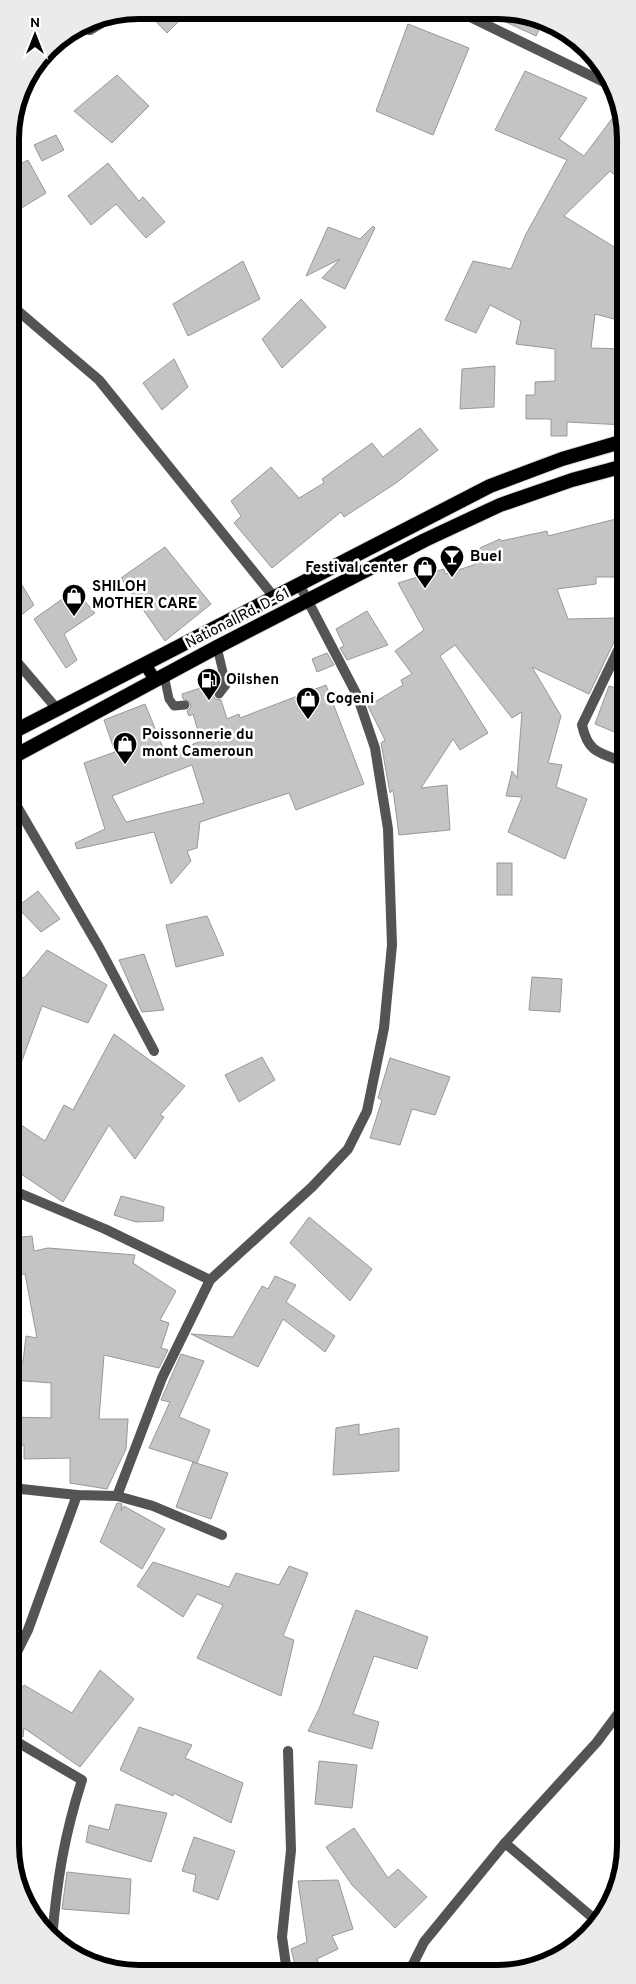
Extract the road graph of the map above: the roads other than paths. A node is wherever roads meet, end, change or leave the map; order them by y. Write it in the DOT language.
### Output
graph roads {
  1 [pos="474,19"];
  2 [pos="602,81"];
  3 [pos="19,313"];
  4 [pos="617,443"];
  5 [pos="617,468"];
  6 [pos="299,584"];
  7 [pos="274,597"];
  8 [pos="309,600"];
  9 [pos="217,647"];
  10 [pos="617,651"];
  11 [pos="19,664"];
  12 [pos="145,664"];
  13 [pos="160,678"];
  14 [pos="219,694"];
  15 [pos="185,705"];
  16 [pos="58,709"];
  17 [pos="19,729"];
  18 [pos="19,754"];
  19 [pos="617,759"];
  20 [pos="19,810"];
  21 [pos="154,1051"];
  22 [pos="19,1193"];
  23 [pos="210,1280"];
  24 [pos="19,1489"];
  25 [pos="76,1495"];
  26 [pos="117,1496"];
  27 [pos="222,1535"];
  28 [pos="19,1648"];
  29 [pos="617,1715"];
  30 [pos="19,1743"];
  31 [pos="288,1751"];
  32 [pos="505,1843"];
  33 [pos="593,1918"];
  34 [pos="53,1929"];
  35 [pos="286,1965"];
  36 [pos="412,1965"];
  1 -- 2 [label="street"];
  3 -- 7 [label="street"];
  4 -- 6 [label="highway, National Rd. D-61"];
  5 -- 8 [label="highway, National Rd. D-61"];
  6 -- 7 [label="highway, National Rd. D-61"];
  6 -- 8 [label="street"];
  7 -- 12 [label="highway, National Rd. D-61"];
  8 -- 9 [label="highway, National Rd. D-61"];
  8 -- 23 [label="street"];
  9 -- 13 [label="highway, National Rd. D-61"];
  9 -- 14 [label="lane"];
  10 -- 19 [label="street"];
  11 -- 16 [label="street"];
  12 -- 13 [label="main road"];
  12 -- 16 [label="highway, National Rd. D-61"];
  13 -- 15 [label="lane"];
  13 -- 18 [label="highway, National Rd. D-61"];
  16 -- 17 [label="highway, National Rd. D-61"];
  20 -- 21 [label="street"];
  22 -- 23 [label="street"];
  23 -- 26 [label="street"];
  24 -- 25 [label="street"];
  25 -- 26 [label="street"];
  25 -- 28 [label="street"];
  26 -- 27 [label="street"];
  29 -- 32 [label="street"];
  30 -- 34 [label="street"];
  31 -- 35 [label="street"];
  32 -- 33 [label="street"];
  32 -- 36 [label="street"];
}
